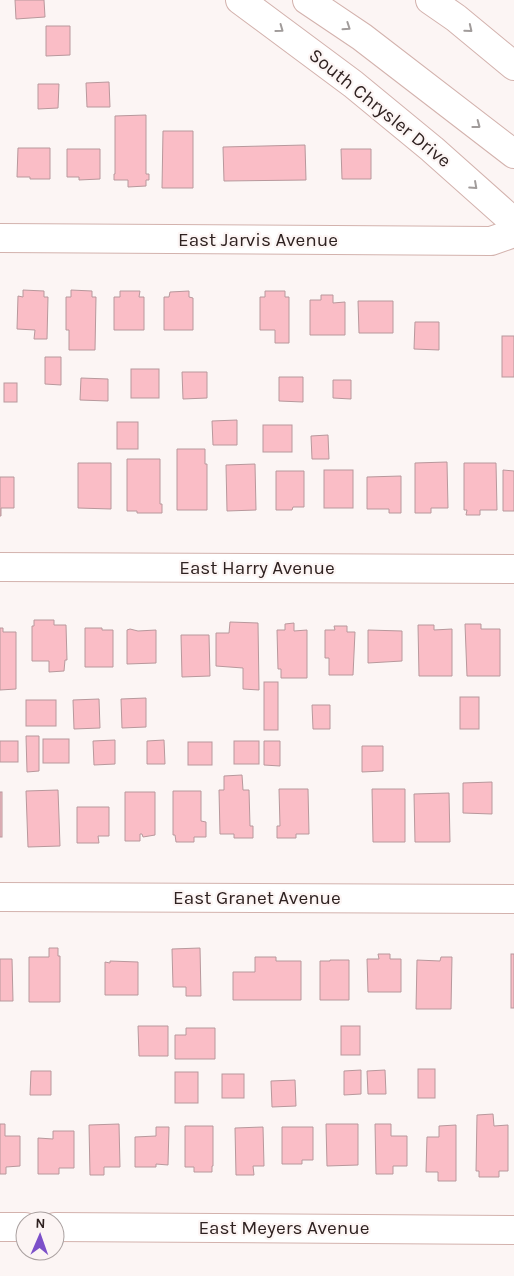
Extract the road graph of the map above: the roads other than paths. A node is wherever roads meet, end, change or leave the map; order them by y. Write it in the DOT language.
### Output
graph roads {
  1 [pos="240,0"];
  2 [pos="307,0"];
  3 [pos="430,0"];
  4 [pos="514,66"];
  5 [pos="514,154"];
  6 [pos="514,222"];
  7 [pos="514,233"];
  8 [pos="0,238"];
  9 [pos="0,567"];
  10 [pos="514,569"];
  11 [pos="0,897"];
  12 [pos="514,900"];
  13 [pos="0,1227"];
  14 [pos="15,1227"];
  15 [pos="65,1227"];
  16 [pos="514,1230"];
  1 -- 6 [label="main road, South Chrysler Drive, one-way"];
  2 -- 5 [label="main road, one-way"];
  3 -- 4 [label="main road, one-way"];
  7 -- 8 [label="main road, East Jarvis Avenue"];
  9 -- 10 [label="main road, East Harry Avenue"];
  11 -- 12 [label="main road, East Granet Avenue"];
  13 -- 14 [label="main road"];
  15 -- 16 [label="main road, East Meyers Avenue"];
}
